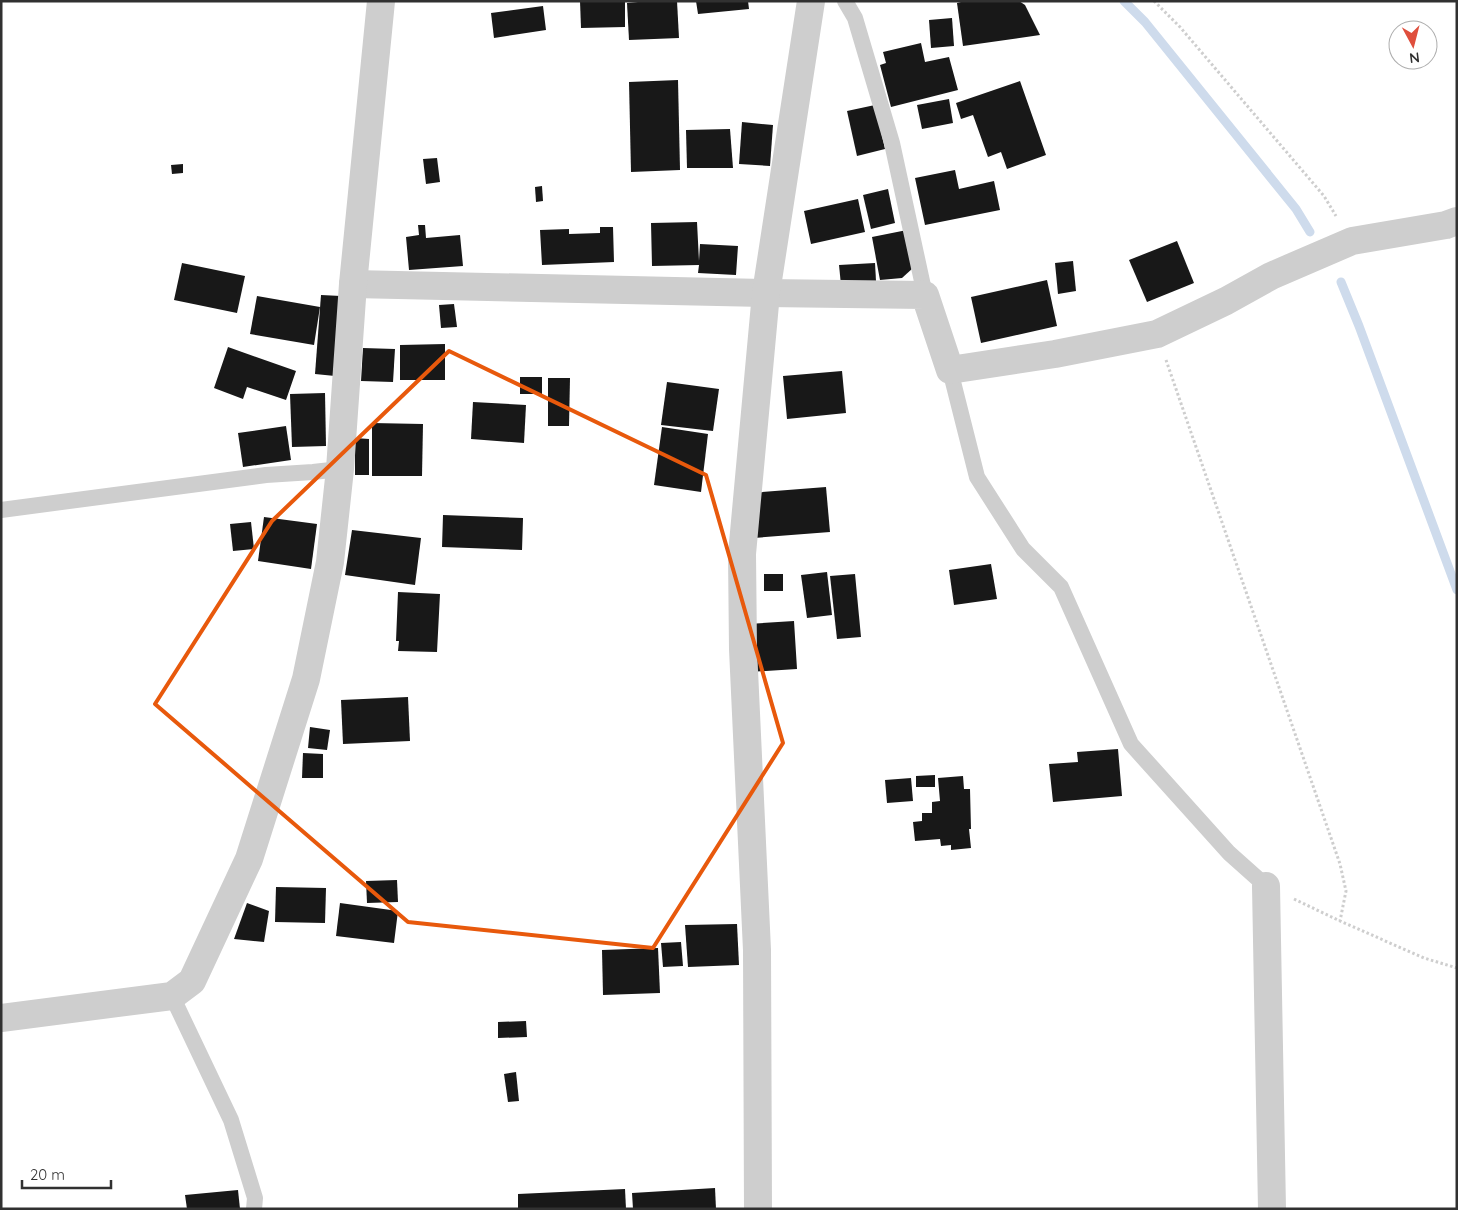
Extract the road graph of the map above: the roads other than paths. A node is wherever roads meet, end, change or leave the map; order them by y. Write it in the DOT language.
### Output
graph roads {
  1 [pos="381,1"];
  2 [pos="811,1"];
  3 [pos="845,1"];
  4 [pos="1457,221"];
  5 [pos="353,284"];
  6 [pos="766,293"];
  7 [pos="925,294"];
  8 [pos="950,370"];
  9 [pos="340,469"];
  10 [pos="1,510"];
  11 [pos="1266,886"];
  12 [pos="172,996"];
  13 [pos="1,1018"];
  14 [pos="254,1209"];
  15 [pos="758,1209"];
  16 [pos="1272,1209"];
  1 -- 5 [label="street"];
  2 -- 6 [label="street"];
  3 -- 7 [label="lane"];
  4 -- 8 [label="street"];
  5 -- 6 [label="street"];
  5 -- 9 [label="street"];
  6 -- 7 [label="street"];
  6 -- 15 [label="street"];
  7 -- 8 [label="street"];
  8 -- 11 [label="lane"];
  9 -- 10 [label="lane"];
  9 -- 12 [label="street"];
  11 -- 16 [label="street"];
  12 -- 13 [label="street"];
  12 -- 14 [label="lane"];
}
